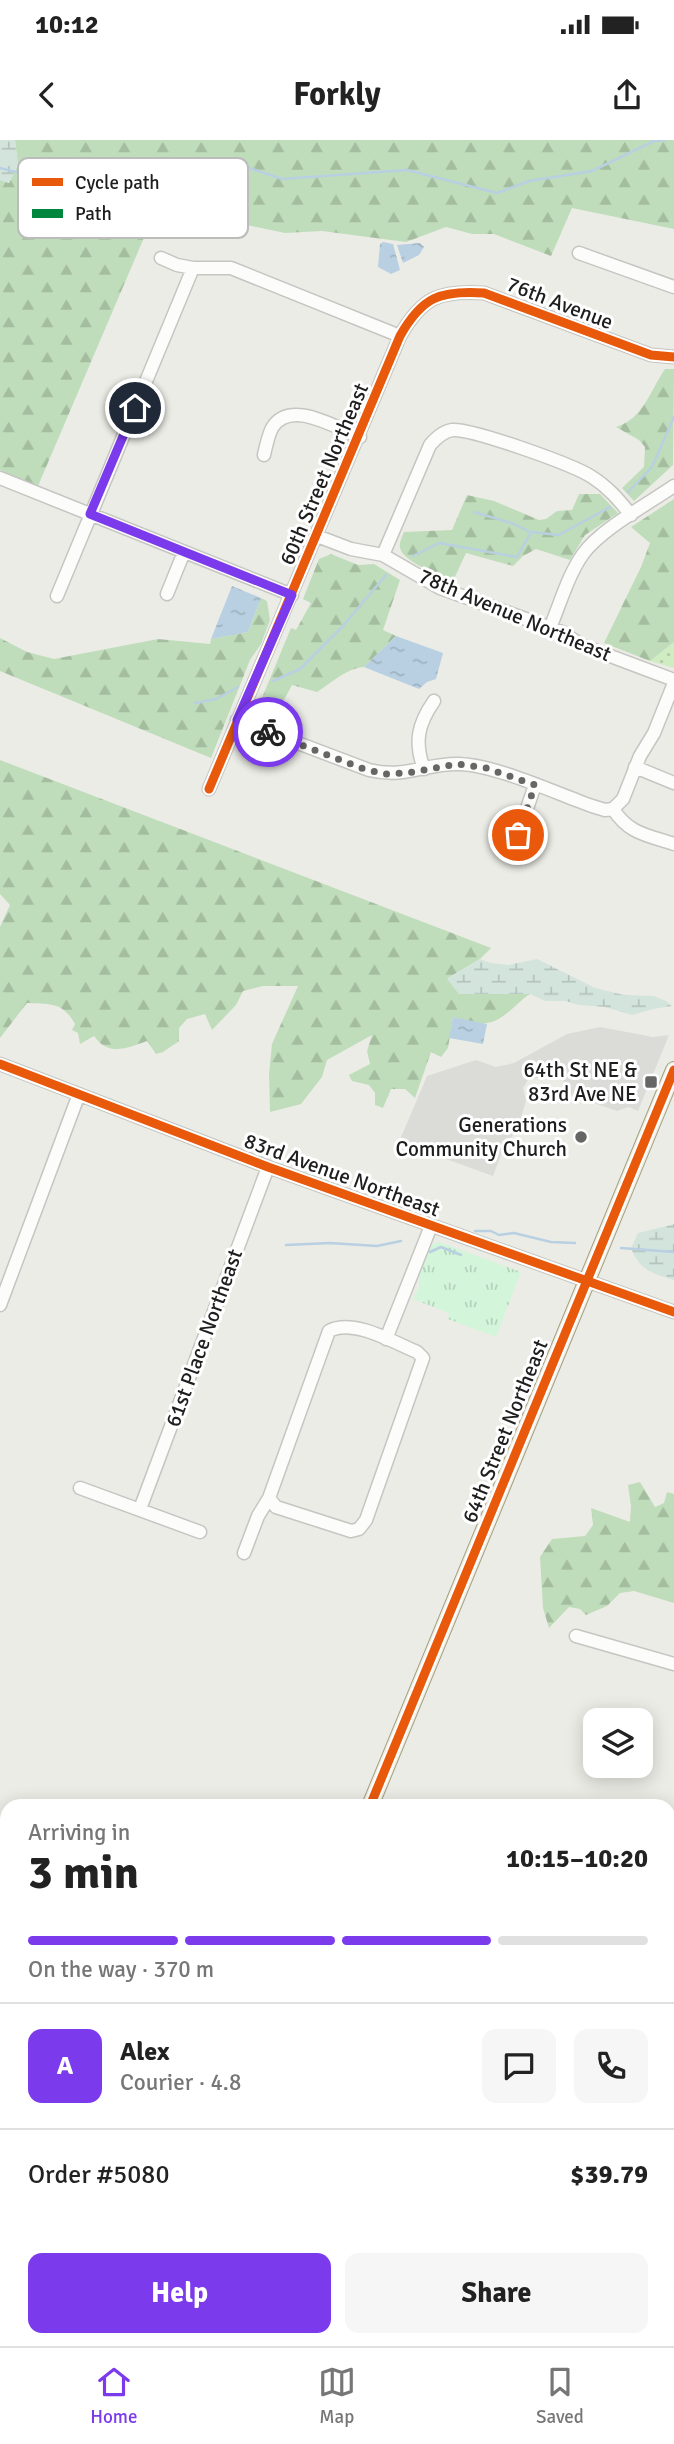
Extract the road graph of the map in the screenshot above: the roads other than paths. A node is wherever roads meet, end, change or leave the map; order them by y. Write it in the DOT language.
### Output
graph roads {
  1 [pos="579,253"];
  2 [pos="161,258"];
  3 [pos="193,268"];
  4 [pos="674,287"];
  5 [pos="434,299"];
  6 [pos="400,336"];
  7 [pos="674,357"];
  8 [pos="360,437"];
  9 [pos="264,455"];
  10 [pos="0,478"];
  11 [pos="674,486"];
  12 [pos="90,514"];
  13 [pos="631,515"];
  14 [pos="317,536"];
  15 [pos="184,552"];
  16 [pos="383,555"];
  17 [pos="167,594"];
  18 [pos="292,595"];
  19 [pos="57,596"];
  20 [pos="550,628"];
  21 [pos="674,682"];
  22 [pos="434,701"];
  23 [pos="237,720"];
  24 [pos="635,767"];
  25 [pos="424,769"];
  26 [pos="674,782"];
  27 [pos="535,785"];
  28 [pos="209,789"];
  29 [pos="613,809"];
  30 [pos="518,835"];
  31 [pos="674,844"];
  32 [pos="0,1064"];
  33 [pos="674,1070"];
  34 [pos="79,1094"];
  35 [pos="268,1167"];
  36 [pos="431,1226"];
  37 [pos="586,1280"];
  38 [pos="0,1306"];
  39 [pos="674,1312"];
  40 [pos="386,1339"];
  41 [pos="80,1488"];
  42 [pos="269,1498"];
  43 [pos="141,1509"];
  44 [pos="200,1532"];
  45 [pos="244,1553"];
  46 [pos="576,1636"];
  47 [pos="674,1664"];
  48 [pos="377,1799"];
  1 -- 4 [label="street"];
  2 -- 3 [label="street"];
  3 -- 6 [label="street"];
  3 -- 12 [label="street"];
  5 -- 6 [label="street, 60th Street Northeast"];
  5 -- 7 [label="street, 76th Avenue"];
  6 -- 8 [label="street, 60th Street Northeast"];
  8 -- 9 [label="street"];
  8 -- 14 [label="street, 60th Street Northeast"];
  10 -- 12 [label="street"];
  11 -- 13 [label="street"];
  12 -- 15 [label="street"];
  12 -- 19 [label="street"];
  13 -- 16 [label="street"];
  13 -- 20 [label="street"];
  14 -- 16 [label="street, 78th Avenue Northeast"];
  14 -- 18 [label="street, 60th Street Northeast"];
  15 -- 17 [label="street"];
  15 -- 18 [label="street"];
  16 -- 20 [label="street, 78th Avenue Northeast"];
  18 -- 23 [label="street, 60th Street Northeast"];
  20 -- 21 [label="street, 78th Avenue Northeast"];
  21 -- 24 [label="street"];
  22 -- 25 [label="street"];
  23 -- 25 [label="street"];
  23 -- 28 [label="street, 60th Street Northeast"];
  24 -- 26 [label="street"];
  24 -- 29 [label="street"];
  25 -- 27 [label="street"];
  27 -- 29 [label="street"];
  27 -- 30 [label="street"];
  29 -- 31 [label="street"];
  32 -- 34 [label="street, 83rd Avenue Northeast"];
  33 -- 37 [label="main road, 64th Street Northeast"];
  34 -- 35 [label="street, 83rd Avenue Northeast"];
  34 -- 38 [label="street"];
  35 -- 36 [label="street, 83rd Avenue Northeast"];
  35 -- 43 [label="street, 61st Place Northeast"];
  36 -- 37 [label="street, 83rd Avenue Northeast"];
  36 -- 40 [label="street"];
  37 -- 39 [label="street, 83rd Avenue Northeast"];
  37 -- 48 [label="main road, 64th Street Northeast"];
  40 -- 42 [label="street"];
  40 -- 42 [label="street"];
  41 -- 43 [label="street"];
  42 -- 45 [label="street"];
  43 -- 44 [label="street"];
  46 -- 47 [label="street"];
}
